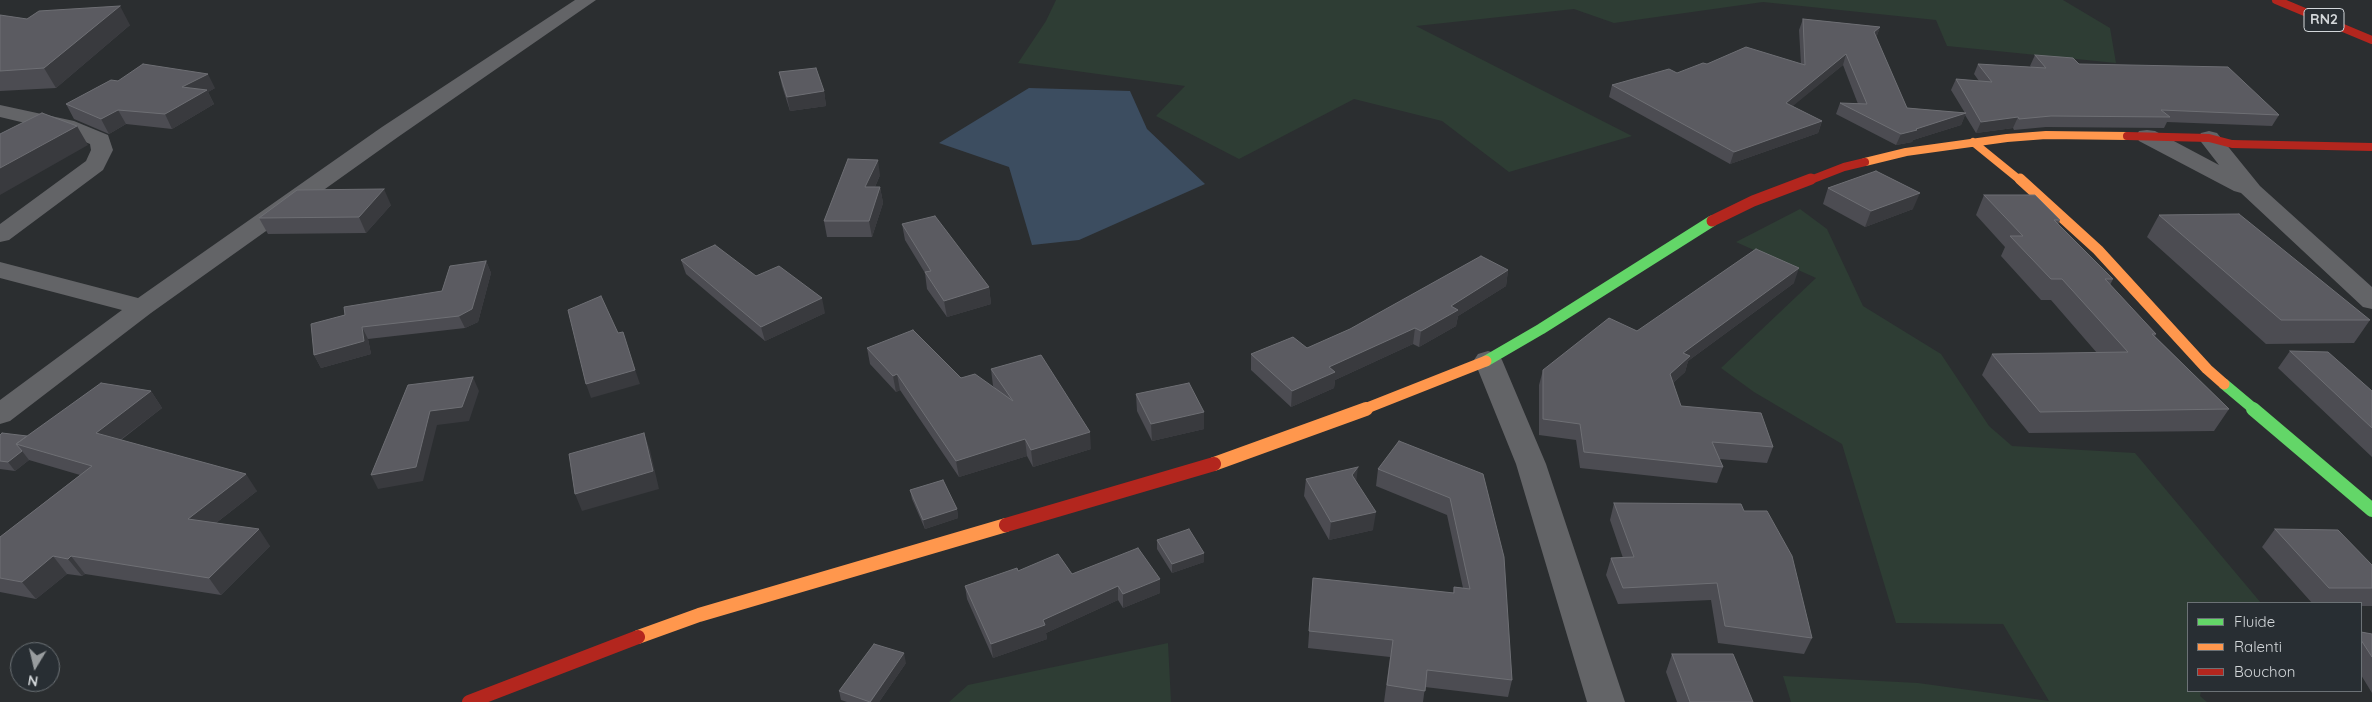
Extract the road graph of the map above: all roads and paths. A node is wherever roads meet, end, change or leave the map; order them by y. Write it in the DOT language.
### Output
graph roads {
  1 [pos="587,0"];
  2 [pos="2276,0"];
  3 [pos="2372,40"];
  4 [pos="0,111"];
  5 [pos="2232,132"];
  6 [pos="2147,136"];
  7 [pos="2209,138"];
  8 [pos="1973,142"];
  9 [pos="2372,147"];
  10 [pos="2252,191"];
  11 [pos="0,235"];
  12 [pos="0,242"];
  13 [pos="0,256"];
  14 [pos="0,270"];
  15 [pos="2372,301"];
  16 [pos="142,307"];
  17 [pos="1488,360"];
  18 [pos="0,414"];
  19 [pos="2372,510"];
  20 [pos="469,702"];
  21 [pos="1606,702"];
  1 -- 16 [label="street"];
  2 -- 3 [label="main road, RN2"];
  4 -- 11 [label="street"];
  5 -- 7 [label="main road"];
  6 -- 7 [label="main road"];
  6 -- 8 [label="main road"];
  6 -- 10 [label="street"];
  7 -- 9 [label="main road"];
  7 -- 10 [label="street"];
  8 -- 17 [label="main road"];
  8 -- 19 [label="main road"];
  10 -- 15 [label="street"];
  12 -- 13 [label="street"];
  14 -- 16 [label="street"];
  16 -- 18 [label="street"];
  17 -- 20 [label="main road"];
  17 -- 21 [label="street"];
}
